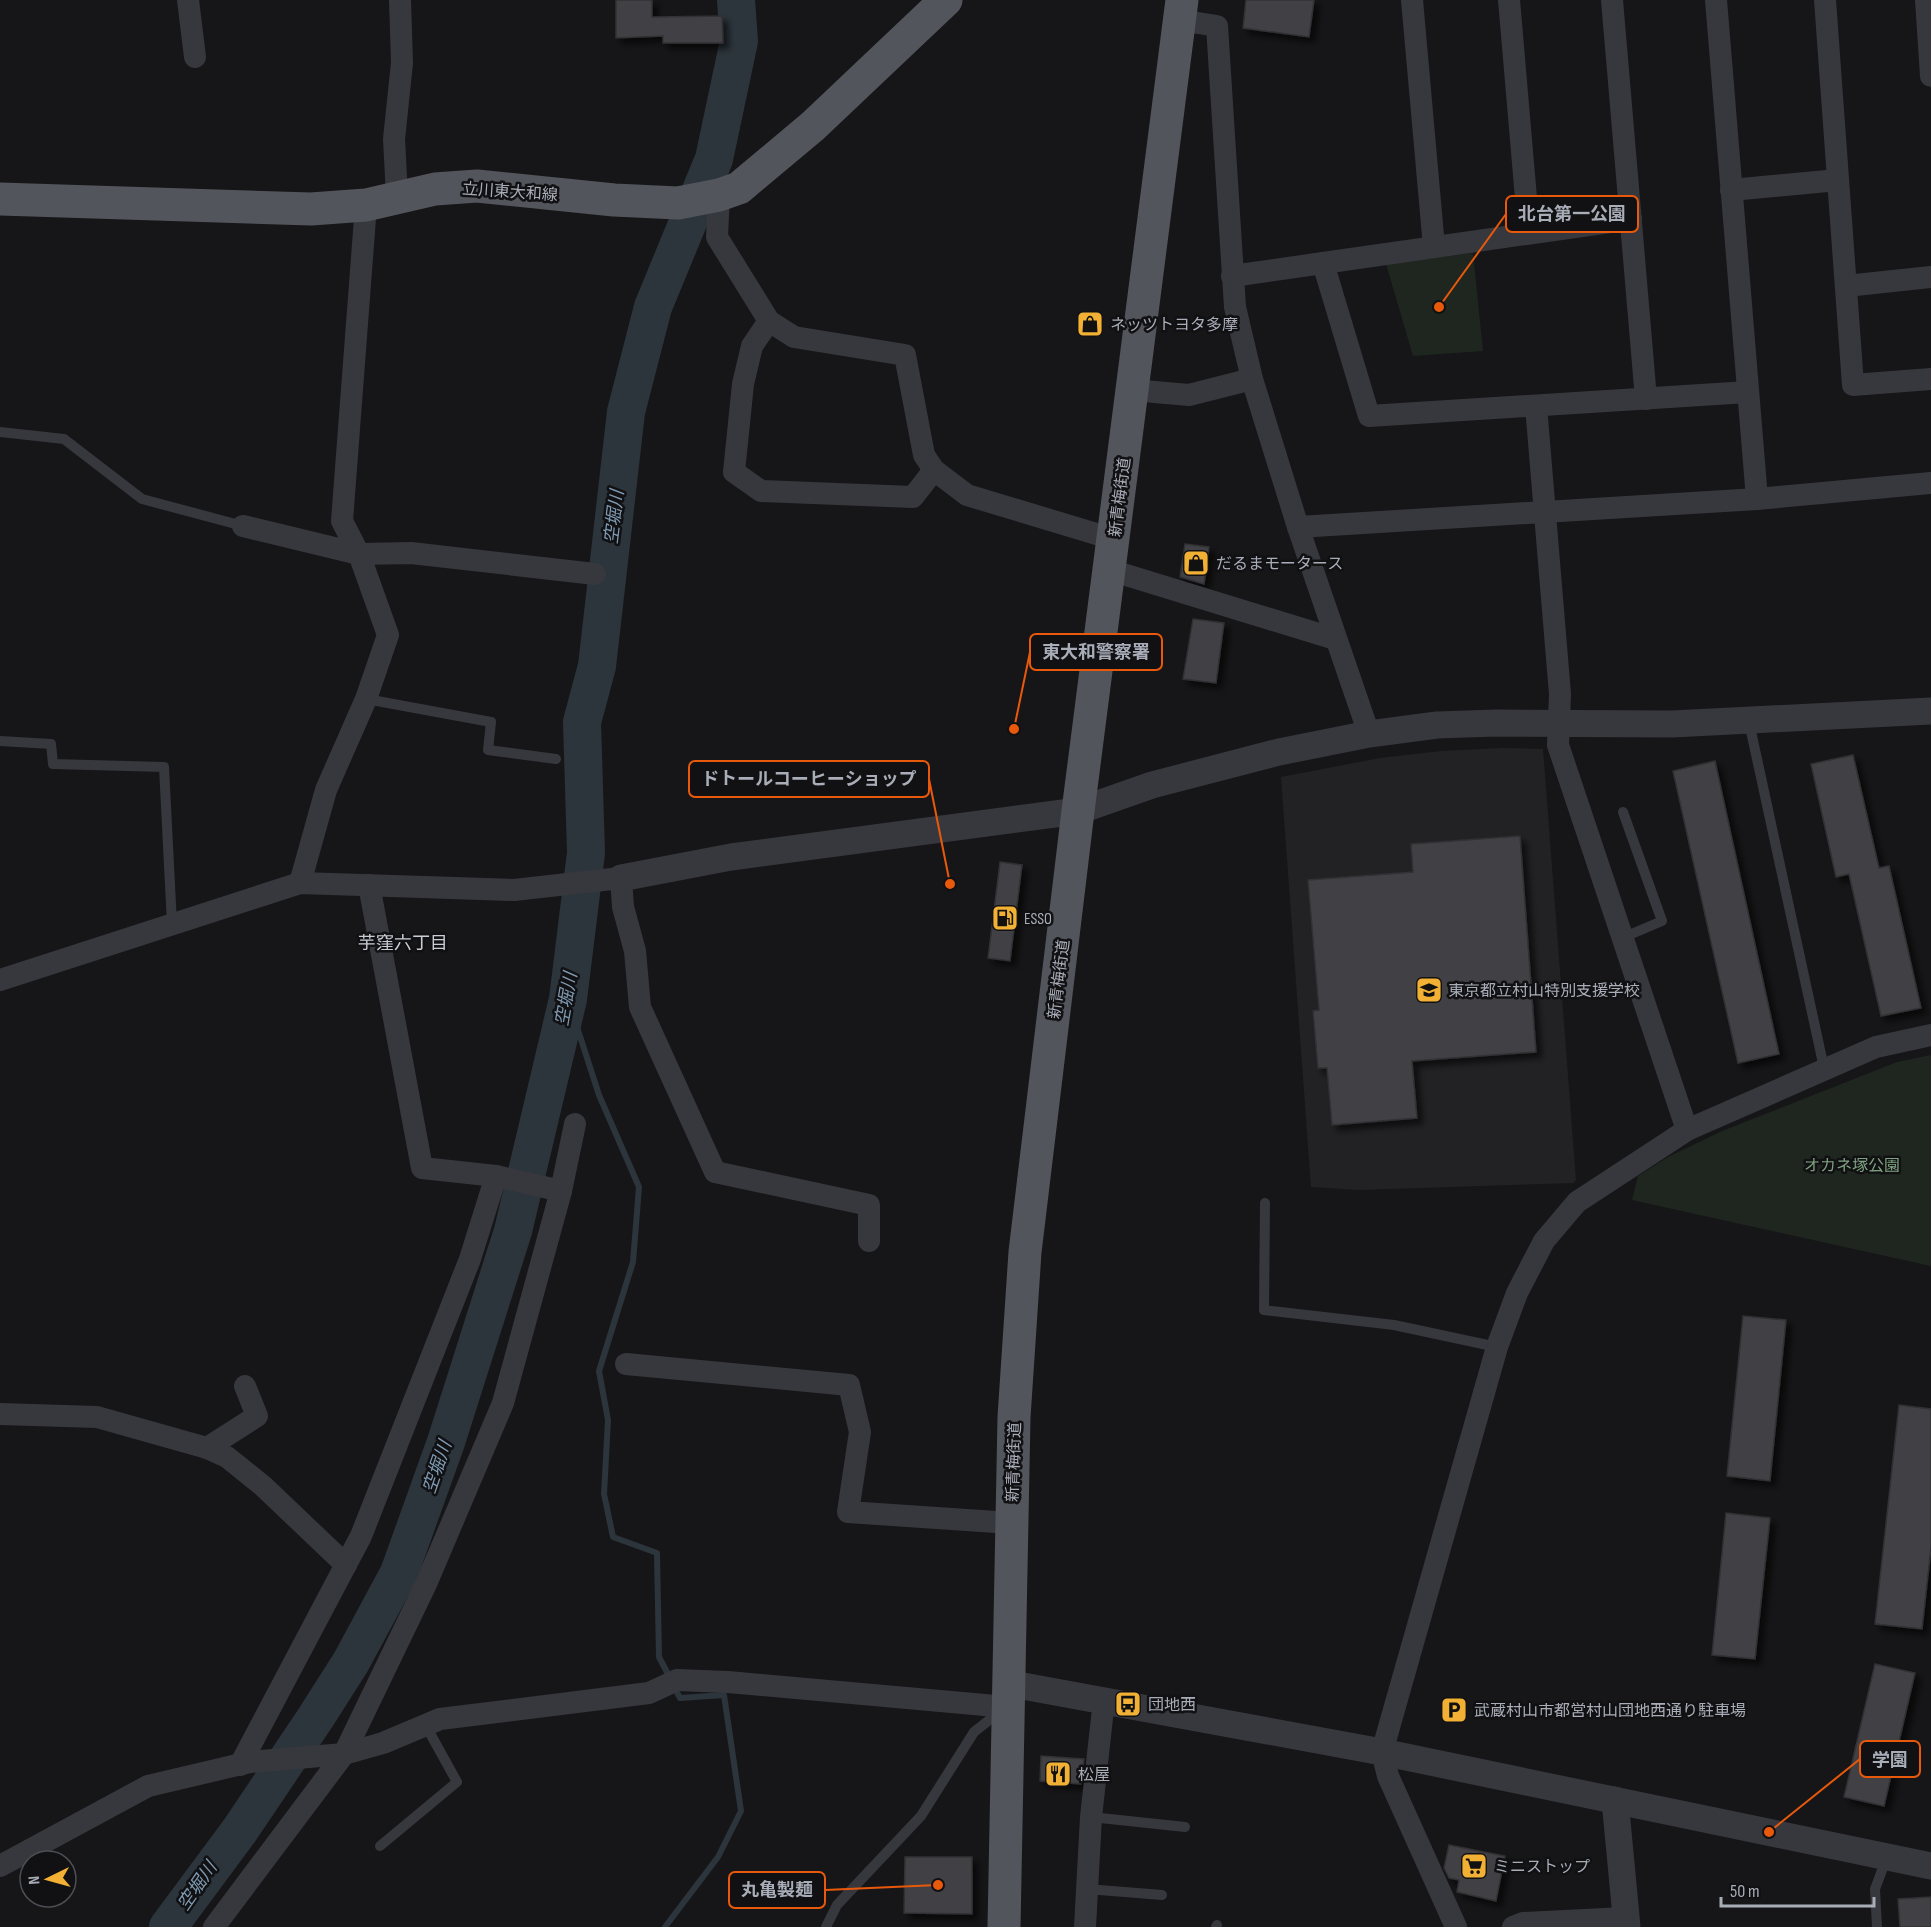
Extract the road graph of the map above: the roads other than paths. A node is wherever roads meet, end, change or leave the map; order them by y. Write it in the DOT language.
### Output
graph roads {
  1 [pos="188,0"];
  2 [pos="400,0"];
  3 [pos="946,0"];
  4 [pos="1412,0"];
  5 [pos="1509,0"];
  6 [pos="1612,0"];
  7 [pos="1716,0"];
  8 [pos="1825,0"];
  9 [pos="1926,0"];
  10 [pos="1181,10"];
  11 [pos="195,57"];
  12 [pos="1931,76"];
  13 [pos="1838,180"];
  14 [pos="1731,190"];
  15 [pos="719,195"];
  16 [pos="397,196"];
  17 [pos="0,199"];
  18 [pos="366,205"];
  19 [pos="1630,219"];
  20 [pos="1529,233"];
  21 [pos="1434,248"];
  22 [pos="1323,263"];
  23 [pos="1232,276"];
  24 [pos="1931,277"];
  25 [pos="1846,285"];
  26 [pos="769,321"];
  27 [pos="1252,379"];
  28 [pos="1931,379"];
  29 [pos="1132,390"];
  30 [pos="1748,393"];
  31 [pos="1646,399"];
  32 [pos="1536,406"];
  33 [pos="0,432"];
  34 [pos="934,470"];
  35 [pos="1931,483"];
  36 [pos="1757,499"];
  37 [pos="1546,513"];
  38 [pos="243,526"];
  39 [pos="1298,527"];
  40 [pos="359,554"];
  41 [pos="1112,554"];
  42 [pos="596,574"];
  43 [pos="1335,639"];
  44 [pos="366,699"];
  45 [pos="1931,711"];
  46 [pos="1749,722"];
  47 [pos="1558,723"];
  48 [pos="1369,734"];
  49 [pos="0,741"];
  50 [pos="556,759"];
  51 [pos="1078,811"];
  52 [pos="1623,812"];
  53 [pos="611,879"];
  54 [pos="300,883"];
  55 [pos="369,885"];
  56 [pos="172,924"];
  57 [pos="1622,938"];
  58 [pos="0,980"];
  59 [pos="1931,1035"];
  60 [pos="1824,1068"];
  61 [pos="575,1124"];
  62 [pos="1687,1130"];
  63 [pos="496,1176"];
  64 [pos="561,1191"];
  65 [pos="1265,1203"];
  66 [pos="869,1241"];
  67 [pos="1497,1347"];
  68 [pos="626,1364"];
  69 [pos="245,1386"];
  70 [pos="0,1414"];
  71 [pos="207,1448"];
  72 [pos="1011,1522"];
  73 [pos="346,1565"];
  74 [pos="1007,1695"];
  75 [pos="1104,1700"];
  76 [pos="426,1726"];
  77 [pos="1382,1752"];
  78 [pos="344,1754"];
  79 [pos="245,1763"];
  80 [pos="1615,1800"];
  81 [pos="1091,1817"];
  82 [pos="1185,1827"];
  83 [pos="380,1846"];
  84 [pos="1887,1856"];
  85 [pos="0,1866"];
  86 [pos="1931,1866"];
  87 [pos="1087,1889"];
  88 [pos="1162,1894"];
  89 [pos="1626,1923"];
  90 [pos="214,1927"];
  91 [pos="826,1927"];
  92 [pos="1004,1927"];
  93 [pos="1085,1927"];
  94 [pos="1456,1927"];
  95 [pos="1513,1927"];
  96 [pos="1877,1927"];
  1 -- 11 [label="street"];
  2 -- 16 [label="street"];
  3 -- 15 [label="main road, 立川東大和線"];
  4 -- 21 [label="street"];
  5 -- 20 [label="street"];
  6 -- 19 [label="street"];
  7 -- 14 [label="street"];
  8 -- 13 [label="street"];
  9 -- 12 [label="street"];
  10 -- 23 [label="street"];
  10 -- 29 [label="main road, 新青梅街道"];
  13 -- 14 [label="street"];
  13 -- 25 [label="street"];
  14 -- 30 [label="street"];
  15 -- 16 [label="main road, 立川東大和線"];
  15 -- 26 [label="street"];
  16 -- 18 [label="main road, 立川東大和線"];
  17 -- 18 [label="main road, 立川東大和線"];
  18 -- 40 [label="street"];
  19 -- 20 [label="street"];
  19 -- 31 [label="street"];
  20 -- 21 [label="street"];
  21 -- 22 [label="street"];
  22 -- 23 [label="street"];
  22 -- 32 [label="street"];
  23 -- 27 [label="street"];
  24 -- 25 [label="street"];
  25 -- 28 [label="street"];
  26 -- 34 [label="street"];
  26 -- 34 [label="street"];
  27 -- 29 [label="street"];
  27 -- 39 [label="street"];
  29 -- 41 [label="main road, 新青梅街道"];
  30 -- 31 [label="street"];
  30 -- 36 [label="street"];
  31 -- 32 [label="street"];
  32 -- 37 [label="street"];
  33 -- 38 [label="lane"];
  34 -- 41 [label="street"];
  35 -- 36 [label="street"];
  36 -- 37 [label="street"];
  37 -- 39 [label="street"];
  37 -- 47 [label="street"];
  38 -- 40 [label="street"];
  39 -- 43 [label="street"];
  40 -- 42 [label="street"];
  40 -- 44 [label="street"];
  41 -- 43 [label="street"];
  41 -- 51 [label="main road, 新青梅街道"];
  43 -- 48 [label="street"];
  44 -- 50 [label="lane"];
  44 -- 54 [label="street"];
  45 -- 46 [label="street"];
  46 -- 47 [label="street"];
  46 -- 60 [label="lane"];
  47 -- 48 [label="street"];
  47 -- 57 [label="street"];
  48 -- 51 [label="street"];
  49 -- 56 [label="lane"];
  51 -- 53 [label="street"];
  51 -- 72 [label="main road, 新青梅街道"];
  52 -- 57 [label="lane"];
  53 -- 55 [label="street"];
  53 -- 66 [label="street"];
  54 -- 55 [label="street"];
  54 -- 56 [label="street"];
  55 -- 63 [label="street"];
  56 -- 58 [label="street"];
  57 -- 62 [label="street"];
  59 -- 60 [label="street"];
  60 -- 62 [label="street"];
  61 -- 64 [label="street"];
  62 -- 67 [label="street"];
  63 -- 64 [label="street"];
  63 -- 73 [label="street"];
  64 -- 78 [label="street"];
  65 -- 67 [label="lane"];
  67 -- 77 [label="street"];
  68 -- 72 [label="street"];
  69 -- 71 [label="street"];
  70 -- 71 [label="street"];
  71 -- 73 [label="street"];
  72 -- 74 [label="main road, 新青梅街道"];
  73 -- 79 [label="street"];
  74 -- 75 [label="street"];
  74 -- 76 [label="street"];
  74 -- 91 [label="lane"];
  74 -- 92 [label="main road, 新青梅街道"];
  75 -- 77 [label="street"];
  75 -- 81 [label="street"];
  76 -- 78 [label="street"];
  76 -- 83 [label="lane"];
  77 -- 80 [label="street"];
  77 -- 94 [label="street"];
  78 -- 79 [label="street"];
  78 -- 90 [label="street"];
  79 -- 85 [label="street"];
  80 -- 84 [label="street"];
  80 -- 89 [label="street"];
  81 -- 82 [label="lane"];
  81 -- 87 [label="street"];
  84 -- 86 [label="street"];
  84 -- 96 [label="lane"];
  87 -- 88 [label="lane"];
  87 -- 93 [label="street"];
  89 -- 95 [label="street"];
}
